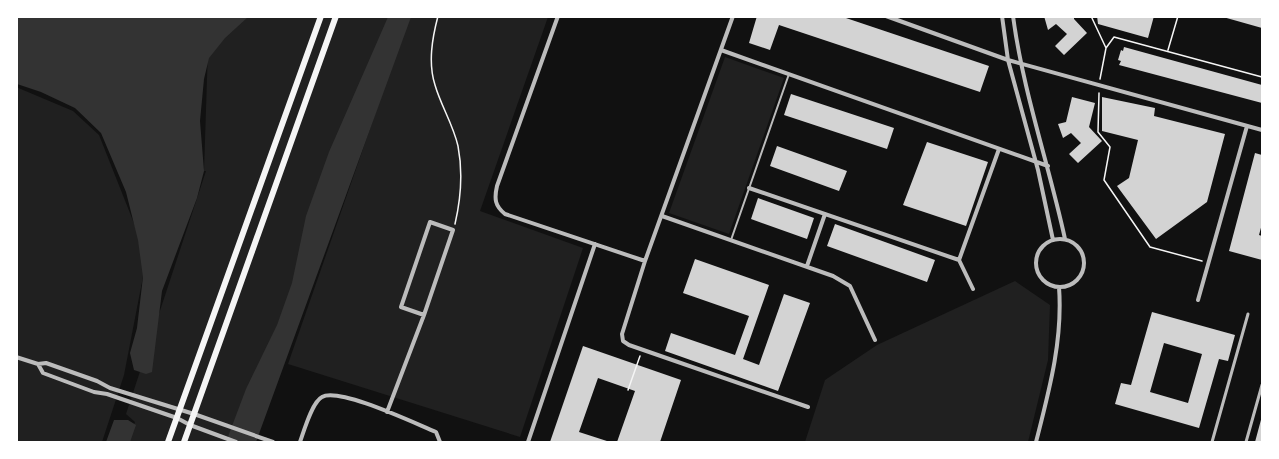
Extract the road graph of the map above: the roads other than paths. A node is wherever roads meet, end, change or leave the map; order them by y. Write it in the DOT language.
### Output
graph roads {
  1 [pos="321,16"];
  2 [pos="336,16"];
  3 [pos="558,16"];
  4 [pos="733,16"];
  5 [pos="886,16"];
  6 [pos="1002,16"];
  7 [pos="1012,16"];
  8 [pos="721,50"];
  9 [pos="1008,60"];
  10 [pos="1020,63"];
  11 [pos="789,74"];
  12 [pos="1247,126"];
  13 [pos="1263,130"];
  14 [pos="999,149"];
  15 [pos="1036,162"];
  16 [pos="1048,166"];
  17 [pos="749,188"];
  18 [pos="825,214"];
  19 [pos="662,216"];
  20 [pos="1065,239"];
  21 [pos="731,240"];
  22 [pos="1053,240"];
  23 [pos="595,244"];
  24 [pos="959,260"];
  25 [pos="645,261"];
  26 [pos="807,266"];
  27 [pos="1059,287"];
  28 [pos="973,289"];
  29 [pos="1198,300"];
  30 [pos="1248,314"];
  31 [pos="424,315"];
  32 [pos="875,340"];
  33 [pos="16,357"];
  34 [pos="38,364"];
  35 [pos="1263,385"];
  36 [pos="808,407"];
  37 [pos="180,410"];
  38 [pos="387,412"];
  39 [pos="194,414"];
  40 [pos="177,418"];
  41 [pos="190,425"];
  42 [pos="168,442"];
  43 [pos="184,442"];
  44 [pos="236,442"];
  45 [pos="273,442"];
  46 [pos="300,442"];
  47 [pos="440,442"];
  48 [pos="528,442"];
  49 [pos="1036,442"];
  50 [pos="1212,442"];
  51 [pos="1246,442"];
  1 -- 37 [label="main road"];
  2 -- 39 [label="main road"];
  3 -- 23 [label="street"];
  4 -- 8 [label="street"];
  5 -- 9 [label="street"];
  6 -- 9 [label="street"];
  7 -- 10 [label="street"];
  8 -- 11 [label="street"];
  8 -- 19 [label="street"];
  9 -- 10 [label="street"];
  9 -- 15 [label="street"];
  10 -- 12 [label="street"];
  10 -- 16 [label="street"];
  11 -- 14 [label="street"];
  11 -- 17 [label="lane"];
  12 -- 13 [label="street"];
  12 -- 29 [label="street"];
  14 -- 15 [label="street"];
  14 -- 24 [label="street"];
  15 -- 16 [label="street"];
  15 -- 22 [label="street"];
  16 -- 20 [label="street"];
  17 -- 18 [label="street"];
  17 -- 21 [label="lane"];
  18 -- 24 [label="street"];
  18 -- 26 [label="street"];
  19 -- 21 [label="street"];
  19 -- 25 [label="street"];
  20 -- 22 [label="street"];
  20 -- 27 [label="street"];
  21 -- 26 [label="street"];
  22 -- 27 [label="street"];
  23 -- 25 [label="street"];
  23 -- 48 [label="street"];
  24 -- 28 [label="street"];
  25 -- 36 [label="street"];
  26 -- 32 [label="street"];
  27 -- 49 [label="street"];
  30 -- 50 [label="street"];
  31 -- 31 [label="street"];
  31 -- 38 [label="street"];
  33 -- 34 [label="street"];
  34 -- 37 [label="street"];
  34 -- 40 [label="street"];
  35 -- 51 [label="street"];
  37 -- 39 [label="street"];
  37 -- 40 [label="main road"];
  38 -- 46 [label="street"];
  38 -- 47 [label="street"];
  39 -- 41 [label="main road"];
  39 -- 45 [label="street"];
  40 -- 41 [label="street"];
  40 -- 42 [label="main road"];
  41 -- 43 [label="main road"];
  41 -- 44 [label="street"];
}
